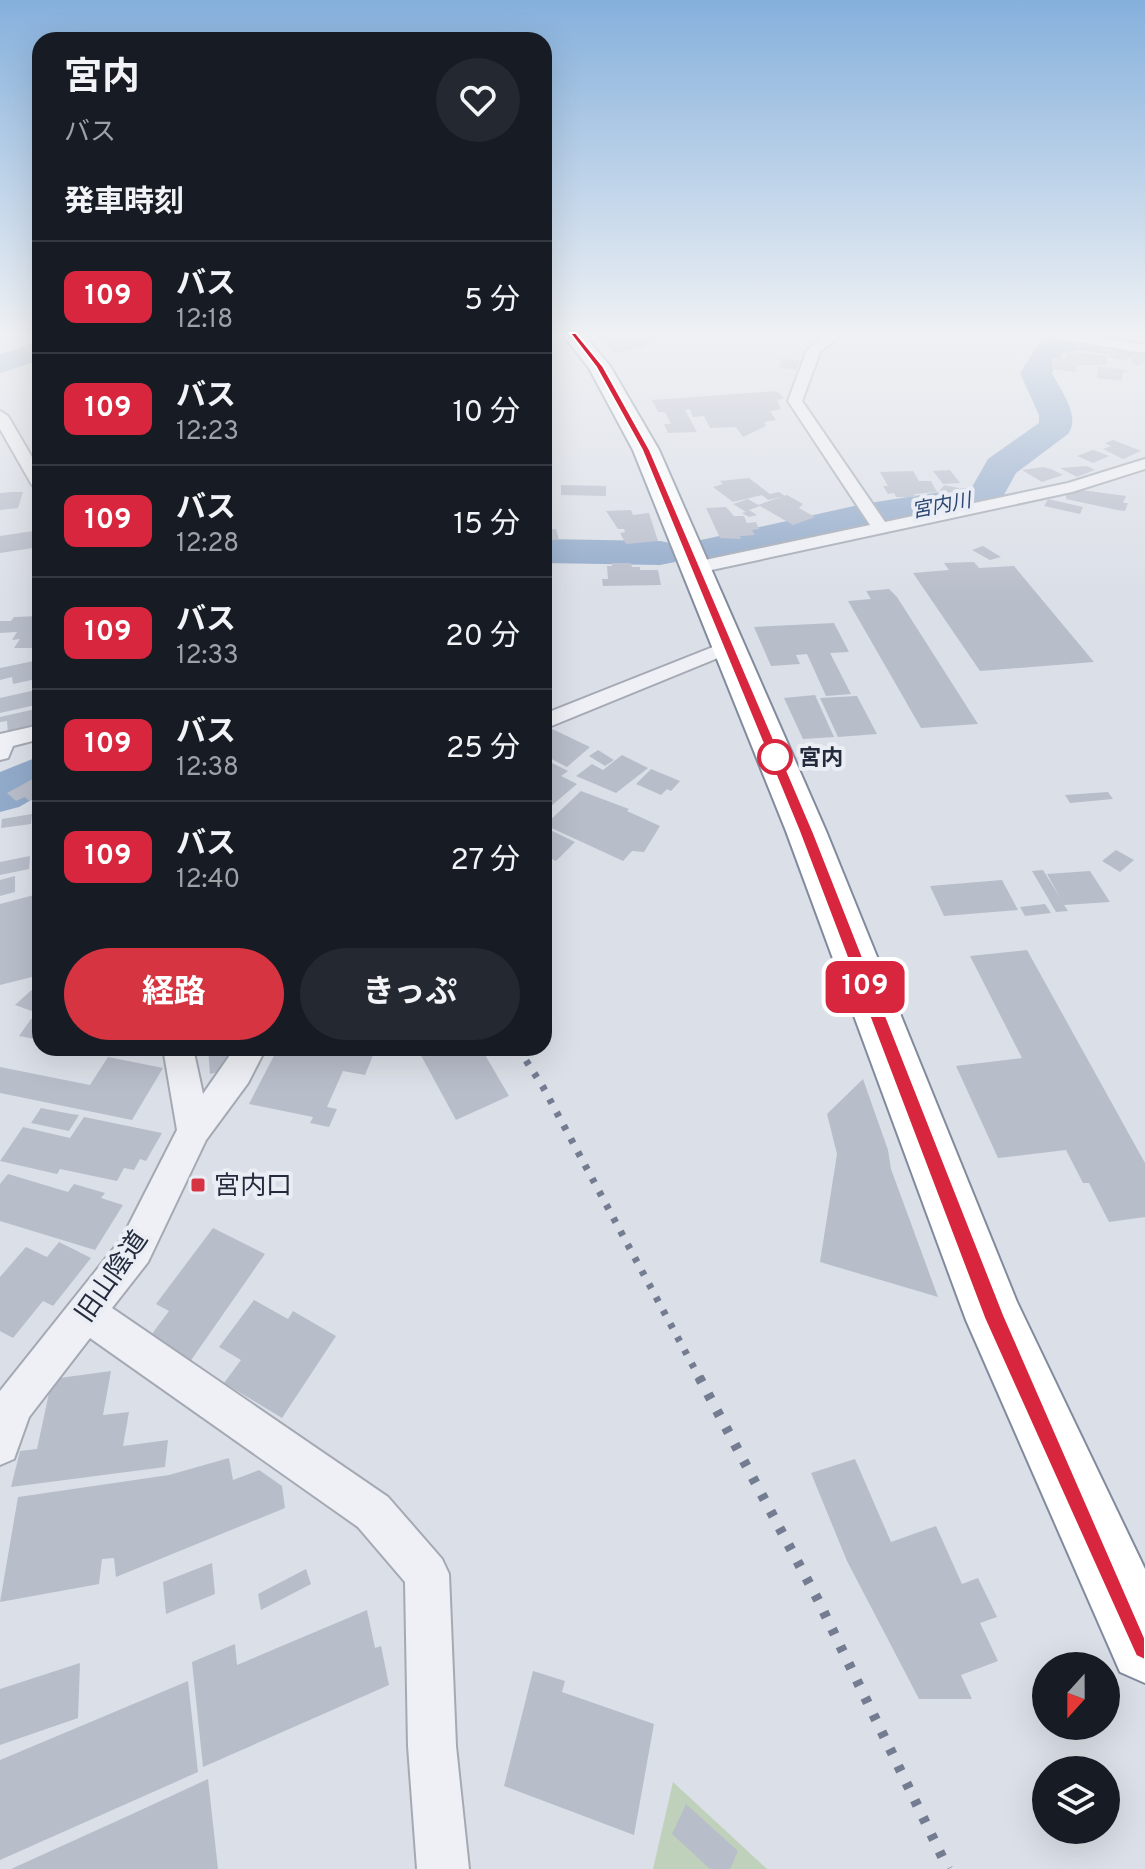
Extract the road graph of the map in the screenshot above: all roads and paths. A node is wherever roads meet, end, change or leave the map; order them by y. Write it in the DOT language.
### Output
graph roads {
  1 [pos="4,422"];
  2 [pos="630,422"];
  3 [pos="809,422"];
  4 [pos="1145,464"];
  5 [pos="32,471"];
  6 [pos="880,527"];
  7 [pos="693,568"];
  8 [pos="728,647"];
  9 [pos="552,719"];
  10 [pos="32,734"];
  11 [pos="0,753"];
  12 [pos="180,1056"];
  13 [pos="247,1056"];
  14 [pos="194,1130"];
  15 [pos="87,1313"];
  16 [pos="0,1445"];
  17 [pos="1145,1647"];
  18 [pos="443,1869"];
  1 -- 5 [label="street"];
  2 -- 7 [label="highway"];
  3 -- 6 [label="street"];
  4 -- 6 [label="street"];
  6 -- 7 [label="street"];
  7 -- 8 [label="highway"];
  8 -- 9 [label="street"];
  8 -- 17 [label="highway"];
  10 -- 11 [label="street"];
  12 -- 14 [label="street"];
  13 -- 14 [label="street, 旧山陰道"];
  14 -- 15 [label="street, 旧山陰道"];
  15 -- 16 [label="street, 旧山陰道"];
  15 -- 18 [label="street"];
}
